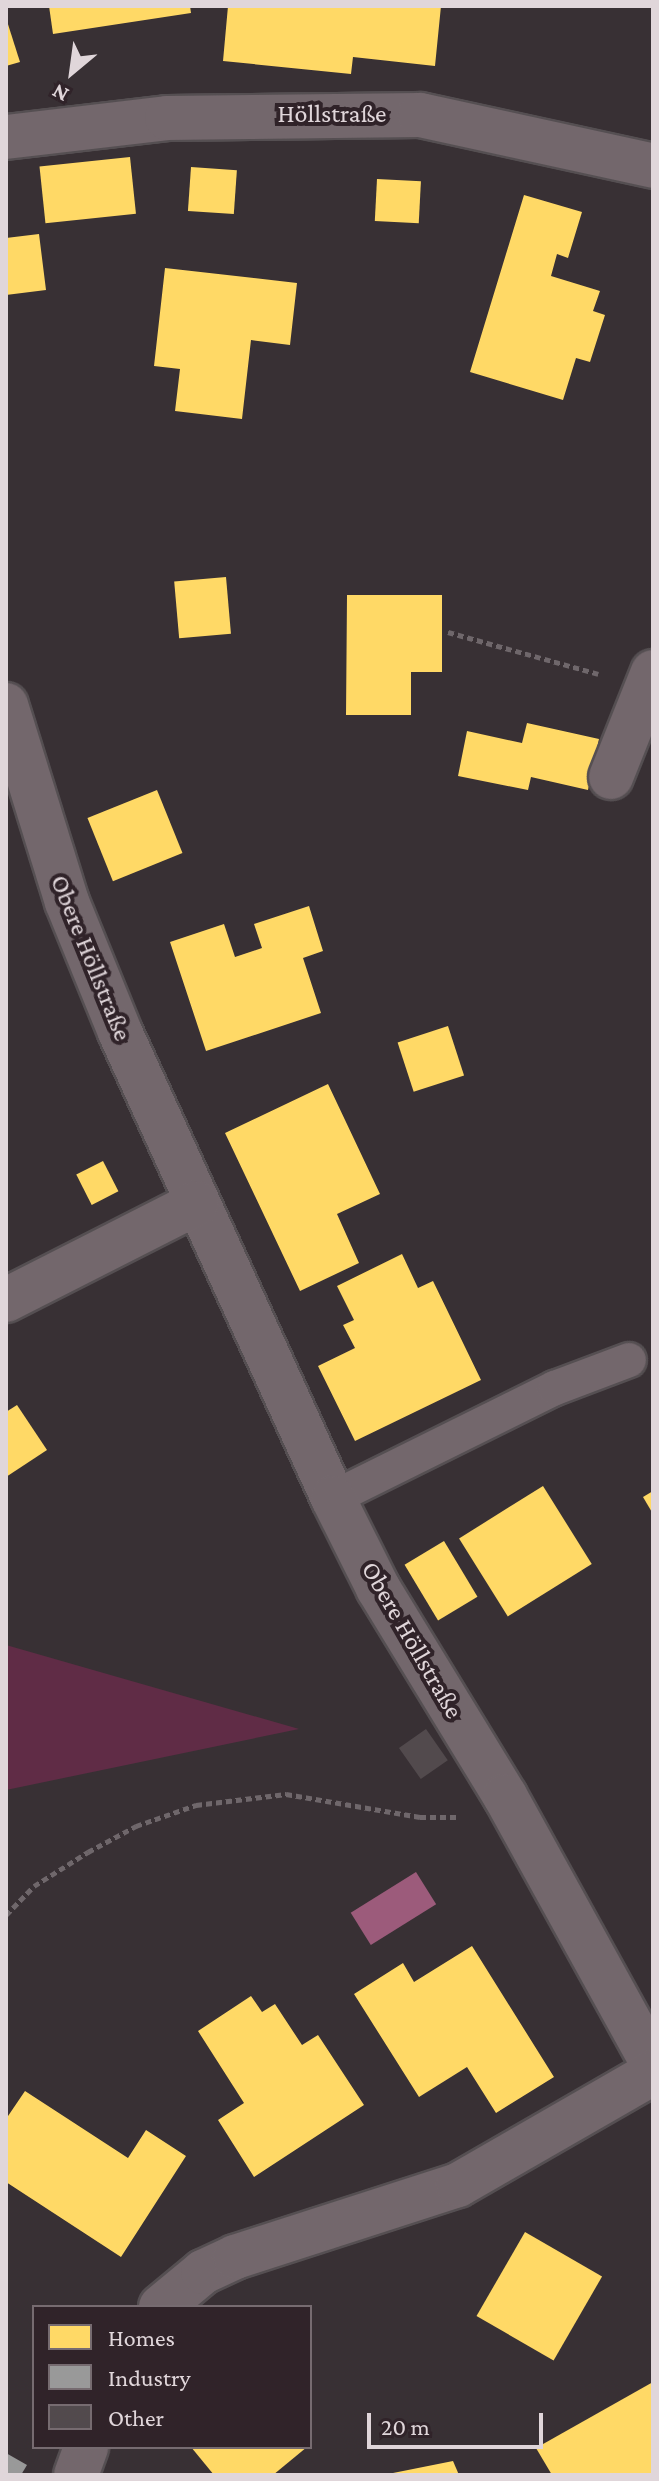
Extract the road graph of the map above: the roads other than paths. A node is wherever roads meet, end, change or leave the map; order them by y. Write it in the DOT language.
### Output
graph roads {
  1 [pos="6,137"];
  2 [pos="653,166"];
  3 [pos="649,680"];
  4 [pos="6,705"];
  5 [pos="611,777"];
  6 [pos="197,1203"];
  7 [pos="6,1300"];
  8 [pos="629,1360"];
  9 [pos="333,1498"];
  10 [pos="653,2064"];
  11 [pos="653,2073"];
  12 [pos="163,2305"];
  13 [pos="85,2449"];
  14 [pos="76,2475"];
  1 -- 2 [label="street, Höllstraße"];
  3 -- 5 [label="street"];
  4 -- 6 [label="street, Obere Höllstraße"];
  6 -- 7 [label="street"];
  6 -- 9 [label="street, Obere Höllstraße"];
  8 -- 9 [label="lane"];
  9 -- 10 [label="street, Obere Höllstraße"];
  11 -- 12 [label="street"];
  13 -- 14 [label="street"];
}
